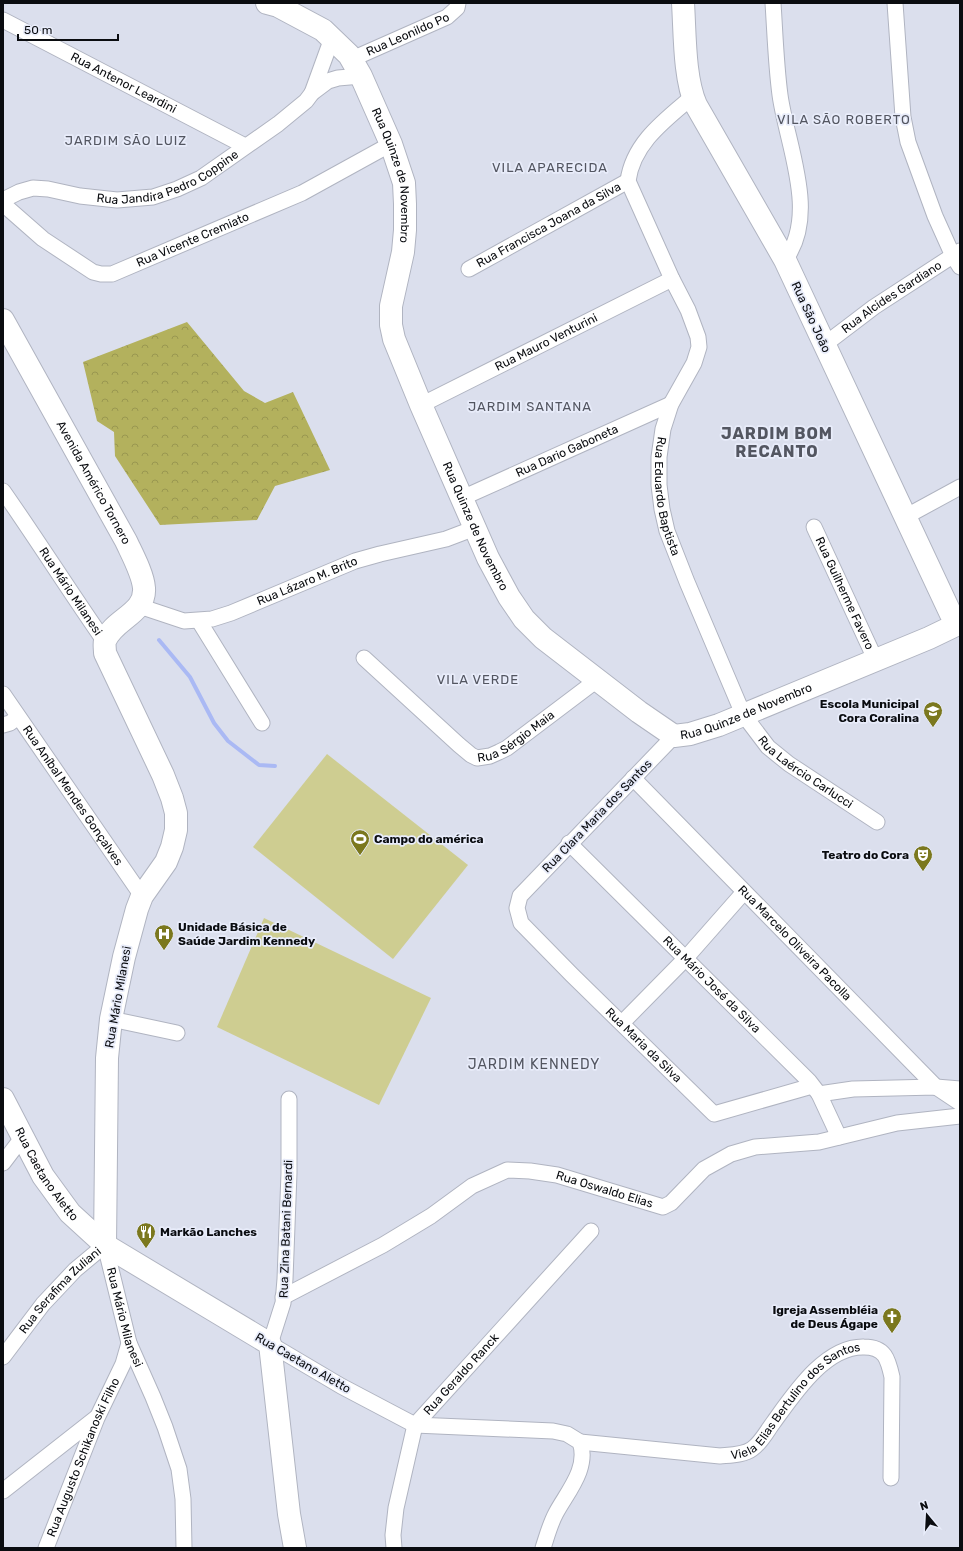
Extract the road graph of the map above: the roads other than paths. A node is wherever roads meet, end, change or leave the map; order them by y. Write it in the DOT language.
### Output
graph roads {
  1 [pos="268,3"];
  2 [pos="458,3"];
  3 [pos="683,3"];
  4 [pos="773,3"];
  5 [pos="895,3"];
  6 [pos="3,20"];
  7 [pos="332,38"];
  8 [pos="356,68"];
  9 [pos="312,93"];
  10 [pos="692,97"];
  11 [pos="391,144"];
  12 [pos="244,146"];
  13 [pos="628,181"];
  14 [pos="3,200"];
  15 [pos="3,204"];
  16 [pos="958,258"];
  17 [pos="785,260"];
  18 [pos="468,269"];
  19 [pos="672,280"];
  20 [pos="3,320"];
  21 [pos="824,344"];
  22 [pos="671,404"];
  23 [pos="421,405"];
  24 [pos="960,487"];
  25 [pos="3,491"];
  26 [pos="462,498"];
  27 [pos="905,517"];
  28 [pos="814,527"];
  29 [pos="475,528"];
  30 [pos="139,606"];
  31 [pos="199,621"];
  32 [pos="958,626"];
  33 [pos="105,642"];
  34 [pos="364,658"];
  35 [pos="876,660"];
  36 [pos="597,680"];
  37 [pos="3,694"];
  38 [pos="743,714"];
  39 [pos="18,717"];
  40 [pos="262,724"];
  41 [pos="3,725"];
  42 [pos="674,736"];
  43 [pos="633,778"];
  44 [pos="877,822"];
  45 [pos="569,843"];
  46 [pos="744,892"];
  47 [pos="142,896"];
  48 [pos="520,896"];
  49 [pos="684,959"];
  50 [pos="111,1019"];
  51 [pos="622,1023"];
  52 [pos="177,1033"];
  53 [pos="936,1087"];
  54 [pos="960,1089"];
  55 [pos="816,1090"];
  56 [pos="3,1099"];
  57 [pos="289,1099"];
  58 [pos="960,1103"];
  59 [pos="960,1116"];
  60 [pos="839,1137"];
  61 [pos="22,1138"];
  62 [pos="3,1163"];
  63 [pos="591,1231"];
  64 [pos="105,1245"];
  65 [pos="284,1297"];
  66 [pos="129,1343"];
  67 [pos="270,1344"];
  68 [pos="3,1357"];
  69 [pos="97,1418"];
  70 [pos="415,1425"];
  71 [pos="580,1442"];
  72 [pos="891,1478"];
  73 [pos="3,1491"];
  74 [pos="46,1548"];
  75 [pos="184,1548"];
  76 [pos="295,1548"];
  77 [pos="394,1548"];
  78 [pos="543,1548"];
  1 -- 7 [label="street, Rua Quinze de Novembro"];
  2 -- 8 [label="street, Rua Leonildo Po"];
  3 -- 10 [label="street, Rua São João"];
  4 -- 17 [label="street"];
  5 -- 16 [label="street"];
  6 -- 12 [label="street, Rua Antenor Leardini"];
  7 -- 8 [label="street, Rua Quinze de Novembro"];
  7 -- 9 [label="street, Rua Jandira Pedro Coppine"];
  8 -- 9 [label="street, Rua Jandira Pedro Coppine"];
  8 -- 11 [label="street, Rua Quinze de Novembro"];
  9 -- 12 [label="street, Rua Jandira Pedro Coppine"];
  10 -- 13 [label="street"];
  10 -- 17 [label="street, Rua São João"];
  11 -- 15 [label="street, Rua Vicente Cremiato"];
  11 -- 23 [label="street, Rua Quinze de Novembro"];
  12 -- 14 [label="street, Rua Jandira Pedro Coppine"];
  13 -- 18 [label="street, Rua Francisca Joana da Silva"];
  13 -- 19 [label="street, Rua Eduardo Baptista"];
  16 -- 21 [label="street, Rua Alcides Gardiano"];
  17 -- 21 [label="street, Rua São João"];
  19 -- 22 [label="street, Rua Eduardo Baptista"];
  19 -- 23 [label="street, Rua Mauro Venturini"];
  20 -- 30 [label="street, Avenida Américo Tornero"];
  21 -- 27 [label="street, Rua São João"];
  22 -- 26 [label="street, Rua Dario Gaboneta"];
  22 -- 38 [label="street, Rua Eduardo Baptista"];
  23 -- 26 [label="street, Rua Quinze de Novembro"];
  24 -- 27 [label="street"];
  25 -- 33 [label="street, Rua Mário Milanesi"];
  26 -- 29 [label="street, Rua Quinze de Novembro"];
  27 -- 32 [label="street, Rua São João"];
  28 -- 35 [label="street, Rua Guilherme Favero"];
  29 -- 31 [label="street, Rua Lázaro M. Brito"];
  29 -- 36 [label="street, Rua Quinze de Novembro"];
  30 -- 31 [label="street, Rua Lázaro M. Brito"];
  30 -- 33 [label="street"];
  31 -- 40 [label="street"];
  32 -- 35 [label="street, Rua Quinze de Novembro"];
  33 -- 47 [label="street, Rua Mário Milanesi"];
  34 -- 36 [label="street, Rua Sérgio Maia"];
  35 -- 38 [label="street, Rua Quinze de Novembro"];
  36 -- 42 [label="street, Rua Quinze de Novembro"];
  37 -- 39 [label="street, Rua Aníbal Mendes Gonçalves"];
  38 -- 42 [label="street, Rua Quinze de Novembro"];
  38 -- 44 [label="street, Rua Laércio Carlucci"];
  39 -- 41 [label="street"];
  39 -- 47 [label="street, Rua Aníbal Mendes Gonçalves"];
  42 -- 43 [label="street, Rua Clara Maria dos Santos"];
  43 -- 45 [label="street, Rua Clara Maria dos Santos"];
  43 -- 46 [label="street, Rua Marcelo Oliveira Pacolla"];
  45 -- 48 [label="street, Rua Clara Maria dos Santos"];
  45 -- 49 [label="street, Rua Mário José da Silva"];
  46 -- 49 [label="street"];
  46 -- 53 [label="street, Rua Marcelo Oliveira Pacolla"];
  47 -- 50 [label="street, Rua Mário Milanesi"];
  48 -- 51 [label="street, Rua Maria da Silva"];
  49 -- 51 [label="street"];
  49 -- 55 [label="street, Rua Mário José da Silva"];
  50 -- 52 [label="street"];
  50 -- 64 [label="street, Rua Mário Milanesi"];
  51 -- 55 [label="street, Rua Maria da Silva"];
  53 -- 54 [label="street, Rua Maria da Silva"];
  53 -- 55 [label="street, Rua Maria da Silva"];
  53 -- 58 [label="street, Rua Marcelo Oliveira Pacolla"];
  55 -- 60 [label="street, Rua Mário José da Silva"];
  56 -- 61 [label="street, Rua Caetano Aletto"];
  57 -- 65 [label="street, Rua Zina Batani Bernardi"];
  59 -- 60 [label="street, Rua Oswaldo Elias"];
  60 -- 65 [label="street, Rua Oswaldo Elias"];
  61 -- 62 [label="street"];
  61 -- 64 [label="street, Rua Caetano Aletto"];
  63 -- 70 [label="street, Rua Geraldo Ranck"];
  64 -- 66 [label="street, Rua Mário Milanesi"];
  64 -- 67 [label="street, Rua Caetano Aletto"];
  64 -- 68 [label="street, Rua Serafima Zuliani"];
  65 -- 67 [label="street, Rua Zina Batani Bernardi"];
  66 -- 69 [label="street, Rua Augusto Schikanoski Filho"];
  66 -- 75 [label="street, Rua Mário Milanesi"];
  67 -- 70 [label="street, Rua Caetano Aletto"];
  67 -- 76 [label="street, Rua Zina Batani Bernardi"];
  69 -- 73 [label="street"];
  69 -- 74 [label="street, Rua Augusto Schikanoski Filho"];
  70 -- 71 [label="street, Rua Caetano Aletto"];
  70 -- 77 [label="street, Rua Geraldo Ranck"];
  71 -- 72 [label="street, Viela Elias Bertulino dos Santos"];
  71 -- 78 [label="street"];
}
